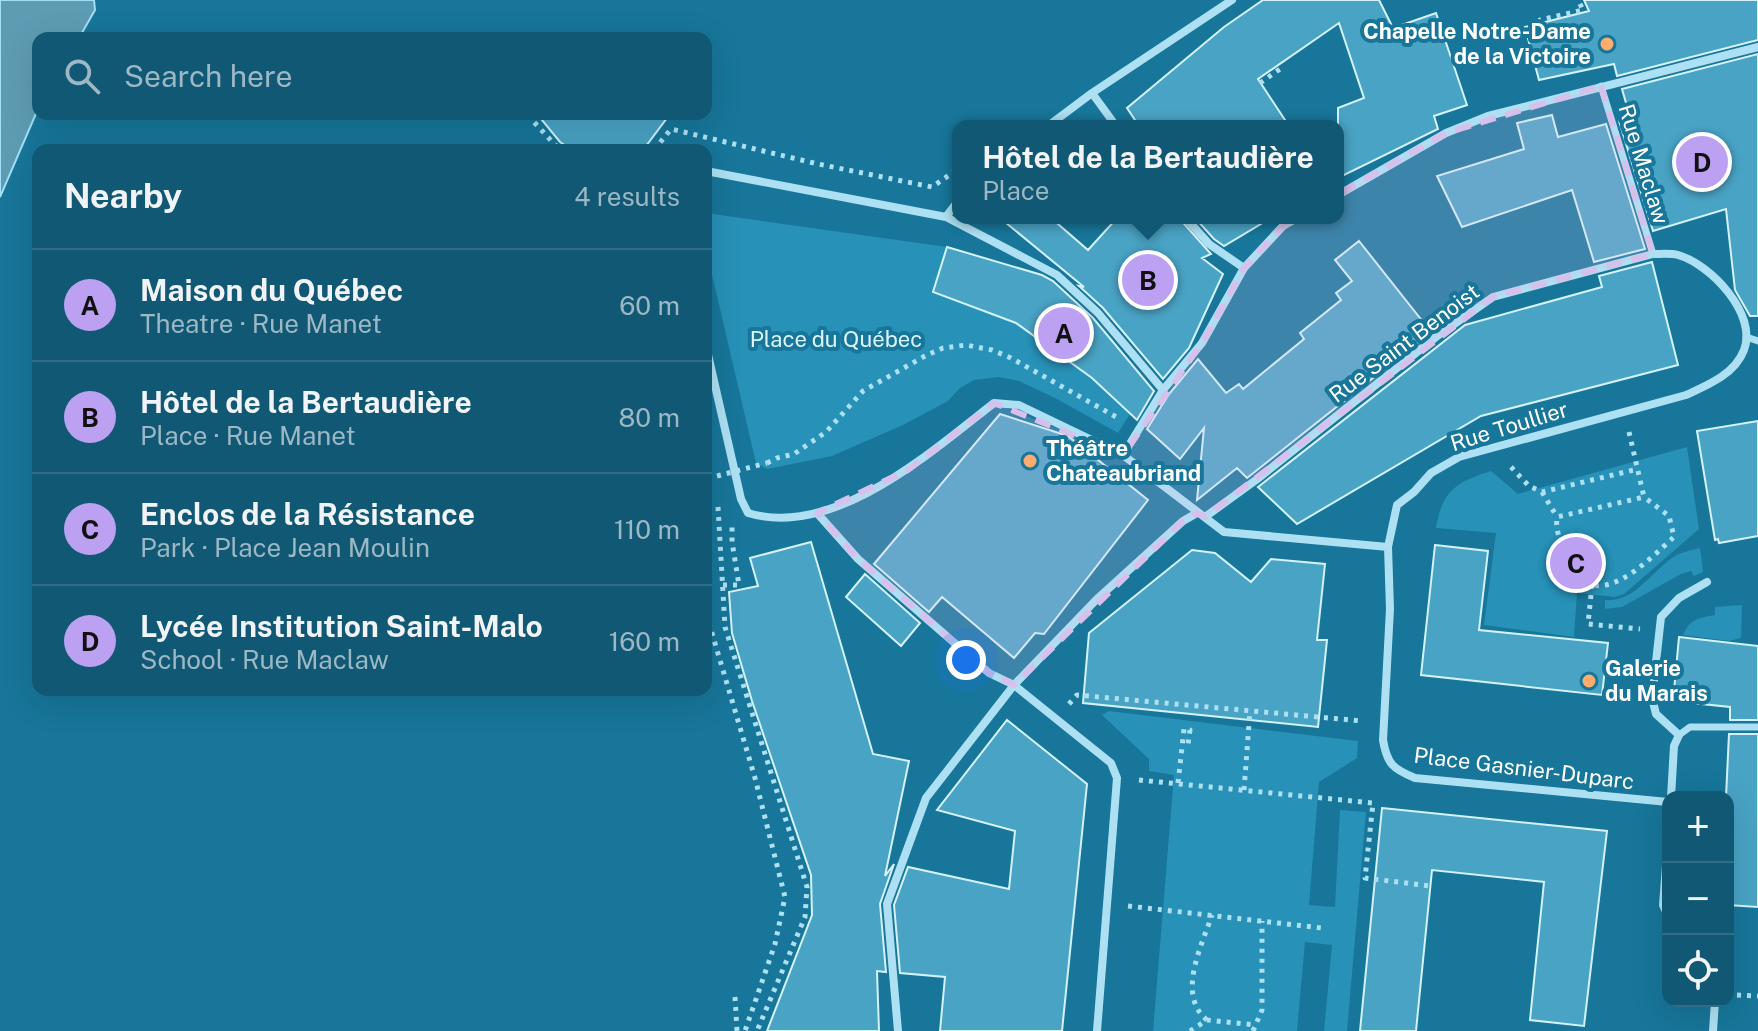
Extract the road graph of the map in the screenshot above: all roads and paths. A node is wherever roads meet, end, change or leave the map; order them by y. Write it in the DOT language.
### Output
graph roads {
  1 [pos="1232,0"];
  2 [pos="1578,0"];
  3 [pos="1540,23"];
  4 [pos="1758,47"];
  5 [pos="1280,69"];
  6 [pos="1265,82"];
  7 [pos="1601,86"];
  8 [pos="1092,93"];
  9 [pos="532,120"];
  10 [pos="1056,120"];
  11 [pos="1112,120"];
  12 [pos="554,144"];
  13 [pos="659,144"];
  14 [pos="712,172"];
  15 [pos="952,173"];
  16 [pos="1344,192"];
  17 [pos="952,209"];
  18 [pos="946,217"];
  19 [pos="952,220"];
  20 [pos="959,224"];
  21 [pos="1191,224"];
  22 [pos="1286,224"];
  23 [pos="1653,254"];
  24 [pos="1244,268"];
  25 [pos="1746,337"];
  26 [pos="1758,341"];
  27 [pos="712,372"];
  28 [pos="1163,390"];
  29 [pos="1624,411"];
  30 [pos="1138,430"];
  31 [pos="1493,447"];
  32 [pos="1123,455"];
  33 [pos="714,464"];
  34 [pos="1638,469"];
  35 [pos="717,476"];
  36 [pos="718,489"];
  37 [pos="1542,492"];
  38 [pos="1644,497"];
  39 [pos="718,503"];
  40 [pos="817,513"];
  41 [pos="1201,515"];
  42 [pos="1557,517"];
  43 [pos="732,542"];
  44 [pos="1388,547"];
  45 [pos="1707,582"];
  46 [pos="723,585"];
  47 [pos="1592,585"];
  48 [pos="1612,626"];
  49 [pos="712,633"];
  50 [pos="1388,657"];
  51 [pos="1014,685"];
  52 [pos="1250,711"];
  53 [pos="1057,720"];
  54 [pos="1383,723"];
  55 [pos="1758,727"];
  56 [pos="1679,735"];
  57 [pos="1188,744"];
  58 [pos="1117,778"];
  59 [pos="1178,784"];
  60 [pos="1244,790"];
  61 [pos="1671,791"];
  62 [pos="1662,801"];
  63 [pos="1430,886"];
  64 [pos="1107,904"];
  65 [pos="1212,915"];
  66 [pos="1262,921"];
  67 [pos="1322,928"];
  68 [pos="1734,994"];
  69 [pos="1758,996"];
  70 [pos="735,997"];
  71 [pos="1715,1007"];
  72 [pos="1207,1020"];
  73 [pos="1255,1028"];
  74 [pos="737,1031"];
  75 [pos="745,1031"];
  76 [pos="757,1031"];
  77 [pos="898,1031"];
  78 [pos="1097,1031"];
  79 [pos="1190,1031"];
  80 [pos="1713,1031"];
  1 -- 8 [label="street"];
  2 -- 3 [label="path"];
  4 -- 7 [label="street"];
  5 -- 6 [label="path"];
  7 -- 16 [label="street"];
  7 -- 23 [label="street, Rue Maclaw"];
  8 -- 10 [label="street"];
  8 -- 11 [label="street"];
  9 -- 12 [label="path"];
  13 -- 15 [label="path"];
  14 -- 18 [label="street"];
  17 -- 18 [label="street"];
  18 -- 19 [label="street"];
  20 -- 28 [label="street"];
  21 -- 24 [label="street"];
  22 -- 24 [label="street"];
  23 -- 25 [label="street"];
  23 -- 41 [label="street, Rue Saint Benoist"];
  24 -- 28 [label="street"];
  25 -- 26 [label="street"];
  25 -- 29 [label="street, Rue Toullier"];
  27 -- 40 [label="street"];
  28 -- 30 [label="street"];
  29 -- 31 [label="street, Rue Toullier"];
  29 -- 34 [label="path"];
  30 -- 32 [label="street"];
  30 -- 35 [label="path, bridge"];
  31 -- 37 [label="path"];
  31 -- 44 [label="street, Rue Toullier"];
  32 -- 40 [label="street"];
  32 -- 41 [label="street"];
  33 -- 35 [label="path"];
  34 -- 37 [label="path"];
  34 -- 38 [label="path"];
  35 -- 36 [label="path"];
  37 -- 42 [label="path"];
  38 -- 42 [label="path"];
  38 -- 47 [label="path"];
  39 -- 46 [label="path"];
  40 -- 51 [label="street"];
  41 -- 44 [label="street"];
  41 -- 51 [label="street, Rue Saint Benoist"];
  42 -- 47 [label="path"];
  43 -- 46 [label="path"];
  44 -- 50 [label="street, Rue Toullier"];
  45 -- 56 [label="street"];
  46 -- 76 [label="path"];
  47 -- 48 [label="path"];
  49 -- 75 [label="path"];
  50 -- 54 [label="street, Place Gasnier-Duparc"];
  51 -- 53 [label="street"];
  51 -- 77 [label="street, Rue Saint Benoist"];
  52 -- 53 [label="path"];
  52 -- 54 [label="path"];
  52 -- 60 [label="path"];
  53 -- 58 [label="street"];
  54 -- 62 [label="street, Place Gasnier-Duparc"];
  55 -- 56 [label="street"];
  56 -- 61 [label="street"];
  57 -- 59 [label="path"];
  58 -- 59 [label="path"];
  58 -- 64 [label="street"];
  59 -- 60 [label="path"];
  60 -- 63 [label="path"];
  64 -- 65 [label="path"];
  64 -- 78 [label="street"];
  65 -- 66 [label="path"];
  65 -- 72 [label="path"];
  66 -- 67 [label="path"];
  66 -- 73 [label="path"];
  68 -- 69 [label="path"];
  70 -- 74 [label="path"];
  71 -- 80 [label="street"];
  72 -- 73 [label="path"];
  72 -- 79 [label="path"];
}
